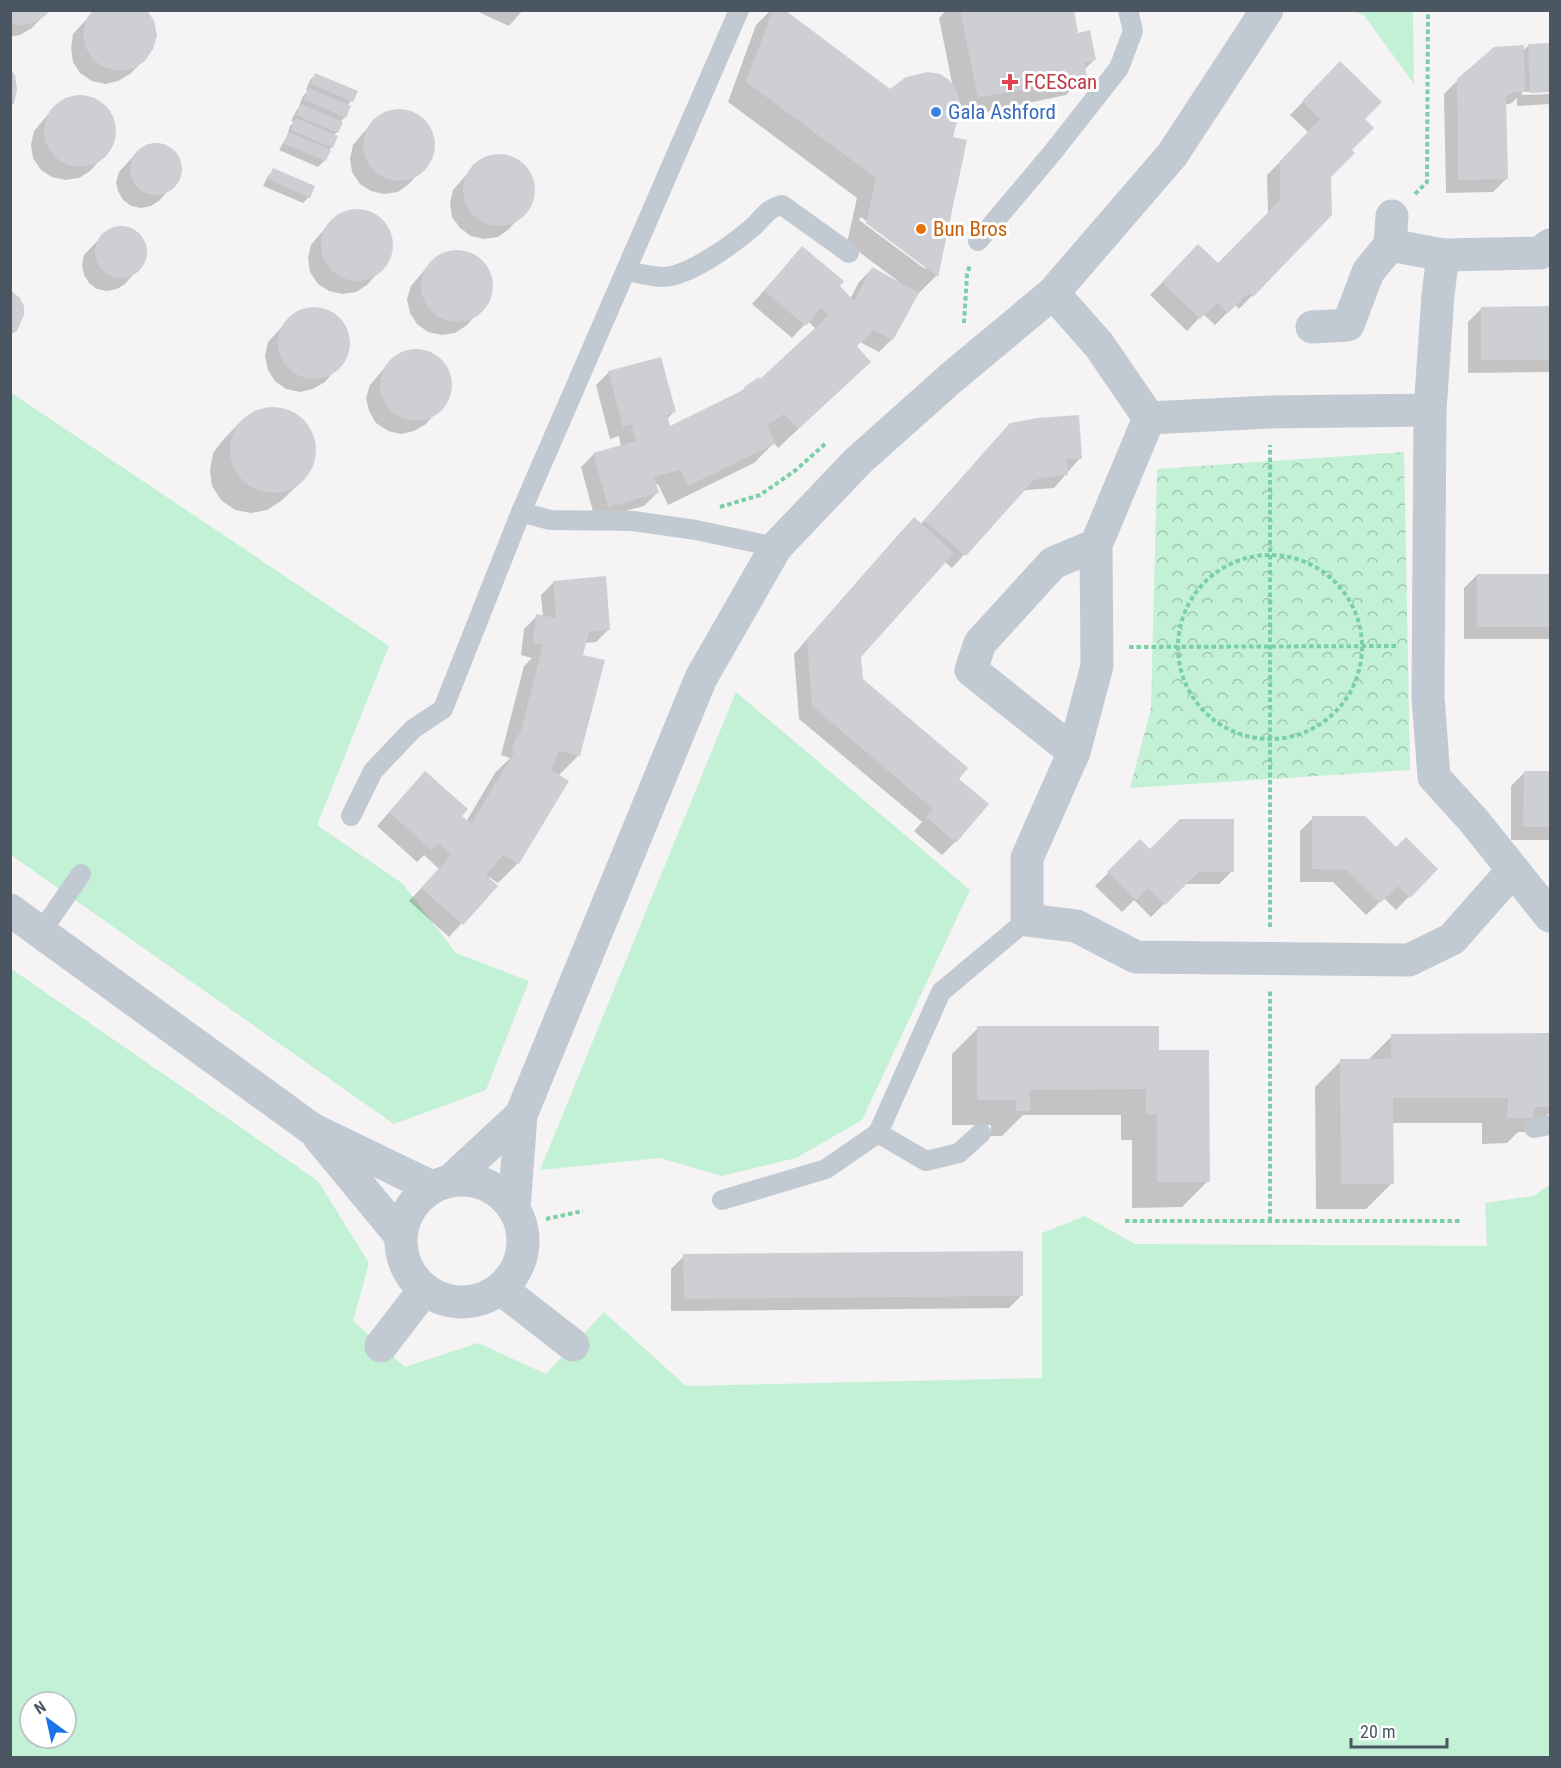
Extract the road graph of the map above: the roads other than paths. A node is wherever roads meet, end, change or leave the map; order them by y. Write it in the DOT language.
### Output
graph roads {
  1 [pos="739,10"];
  2 [pos="1128,10"];
  3 [pos="1267,10"];
  4 [pos="978,241"];
  5 [pos="1551,245"];
  6 [pos="849,253"];
  7 [pos="1443,255"];
  8 [pos="626,272"];
  9 [pos="1053,293"];
  10 [pos="1312,327"];
  11 [pos="1430,410"];
  12 [pos="1149,418"];
  13 [pos="521,512"];
  14 [pos="1096,545"];
  15 [pos="776,547"];
  16 [pos="1074,752"];
  17 [pos="351,816"];
  18 [pos="1513,870"];
  19 [pos="81,874"];
  20 [pos="10,910"];
  21 [pos="1551,916"];
  22 [pos="1027,920"];
  23 [pos="41,932"];
  24 [pos="521,1114"];
  25 [pos="312,1129"];
  26 [pos="878,1133"];
  27 [pos="981,1134"];
  28 [pos="441,1184"];
  29 [pos="722,1200"];
  30 [pos="517,1216"];
  31 [pos="400,1235"];
  32 [pos="501,1289"];
  33 [pos="424,1290"];
  34 [pos="573,1345"];
  35 [pos="381,1346"];
  1 -- 8 [label="lane"];
  2 -- 4 [label="lane"];
  3 -- 9 [label="street"];
  5 -- 7 [label="street"];
  6 -- 8 [label="lane"];
  7 -- 10 [label="street"];
  7 -- 11 [label="street"];
  8 -- 13 [label="lane"];
  9 -- 12 [label="street"];
  9 -- 15 [label="street"];
  11 -- 12 [label="street"];
  11 -- 18 [label="street"];
  12 -- 14 [label="street"];
  13 -- 15 [label="lane"];
  13 -- 17 [label="lane"];
  14 -- 16 [label="street"];
  14 -- 16 [label="street"];
  15 -- 24 [label="street"];
  16 -- 22 [label="street"];
  18 -- 21 [label="street"];
  18 -- 22 [label="street"];
  19 -- 23 [label="lane"];
  20 -- 23 [label="street"];
  22 -- 26 [label="lane"];
  23 -- 25 [label="street"];
  24 -- 28 [label="street"];
  24 -- 30 [label="street"];
  25 -- 28 [label="street"];
  25 -- 31 [label="street"];
  26 -- 27 [label="lane"];
  26 -- 29 [label="lane"];
  28 -- 30 [label="street"];
  28 -- 31 [label="street"];
  30 -- 32 [label="street"];
  31 -- 33 [label="street"];
  32 -- 33 [label="street"];
  32 -- 34 [label="street"];
  33 -- 35 [label="street"];
}
